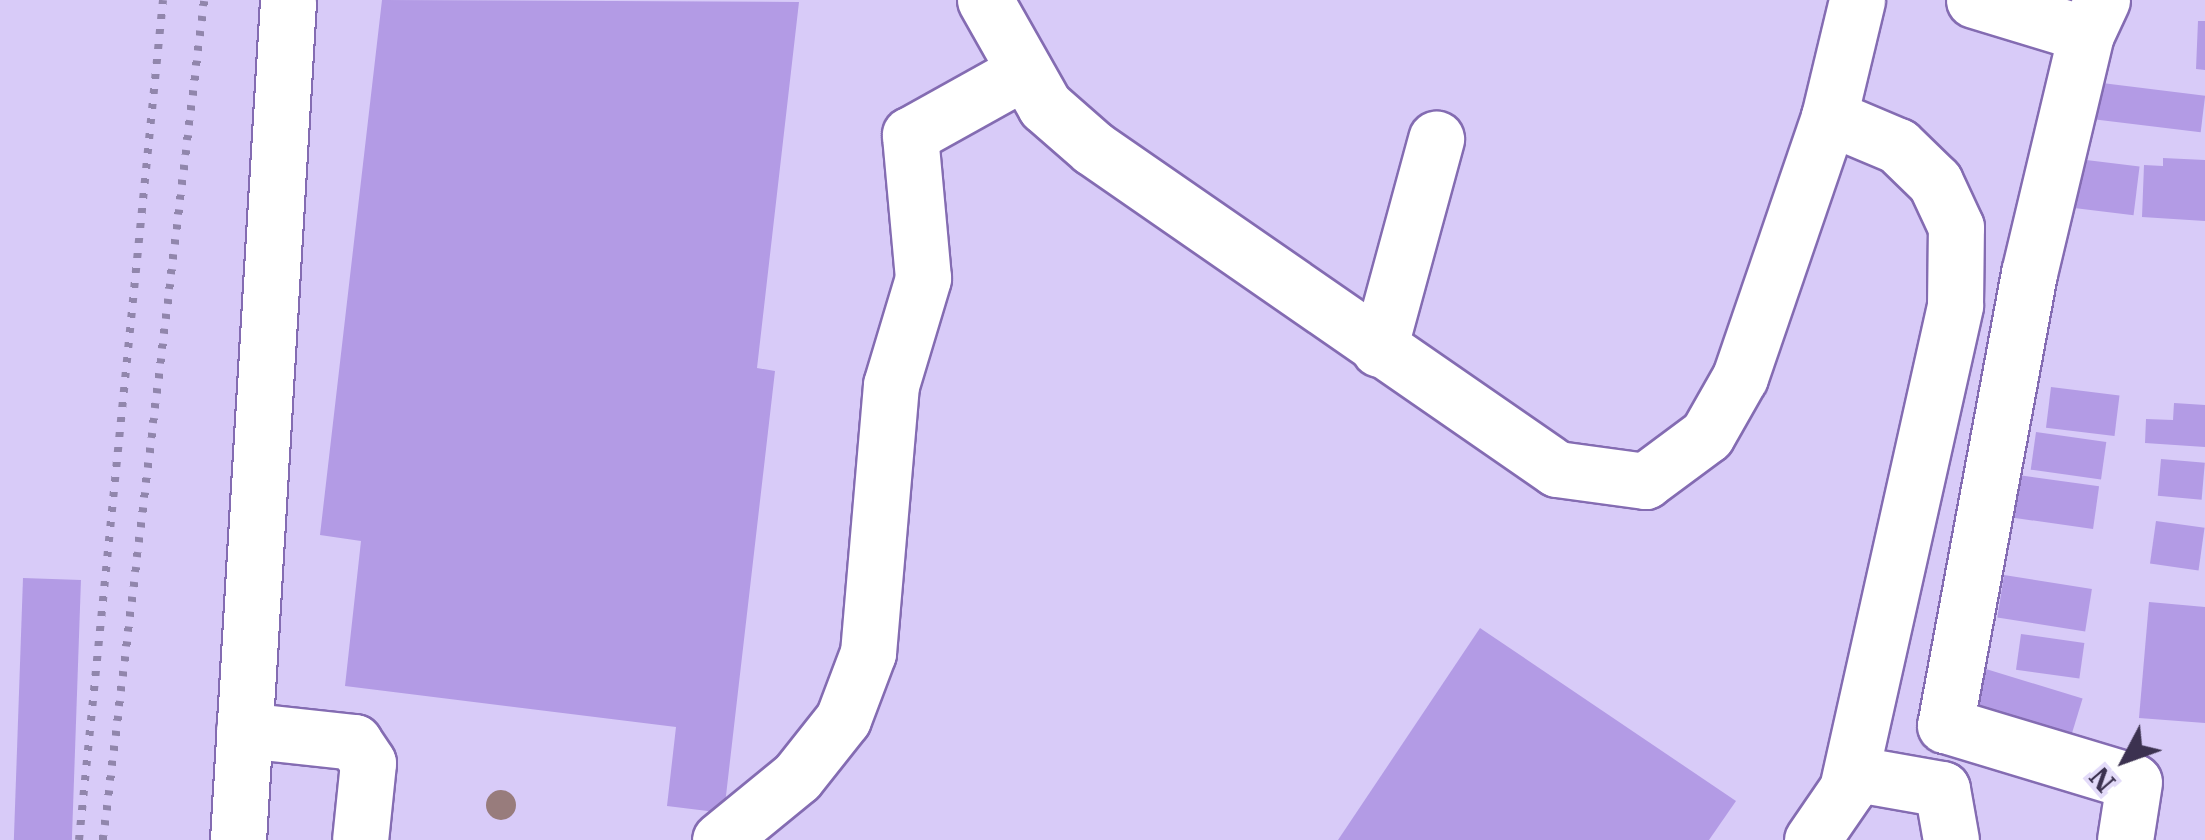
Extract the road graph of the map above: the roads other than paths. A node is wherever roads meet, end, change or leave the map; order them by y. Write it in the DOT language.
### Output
graph roads {
  1 [pos="288,0"];
  2 [pos="985,0"];
  3 [pos="1858,0"];
  4 [pos="1974,0"];
  5 [pos="2094,17"];
  6 [pos="1022,72"];
  7 [pos="1829,117"];
  8 [pos="1436,139"];
  9 [pos="1379,349"];
  10 [pos="244,730"];
  11 [pos="1864,767"];
  12 [pos="238,840"];
  13 [pos="360,840"];
  14 [pos="720,840"];
  15 [pos="1812,840"];
  16 [pos="1917,840"];
  17 [pos="1950,840"];
  18 [pos="2125,840"];
  1 -- 10 [label="street"];
  2 -- 6 [label="street"];
  3 -- 7 [label="street"];
  4 -- 5 [label="street"];
  5 -- 18 [label="street"];
  6 -- 9 [label="street"];
  6 -- 14 [label="street"];
  7 -- 9 [label="street"];
  7 -- 11 [label="street"];
  8 -- 9 [label="street"];
  10 -- 12 [label="street"];
  10 -- 13 [label="street"];
  11 -- 15 [label="street"];
  11 -- 16 [label="street"];
  11 -- 17 [label="street"];
}
